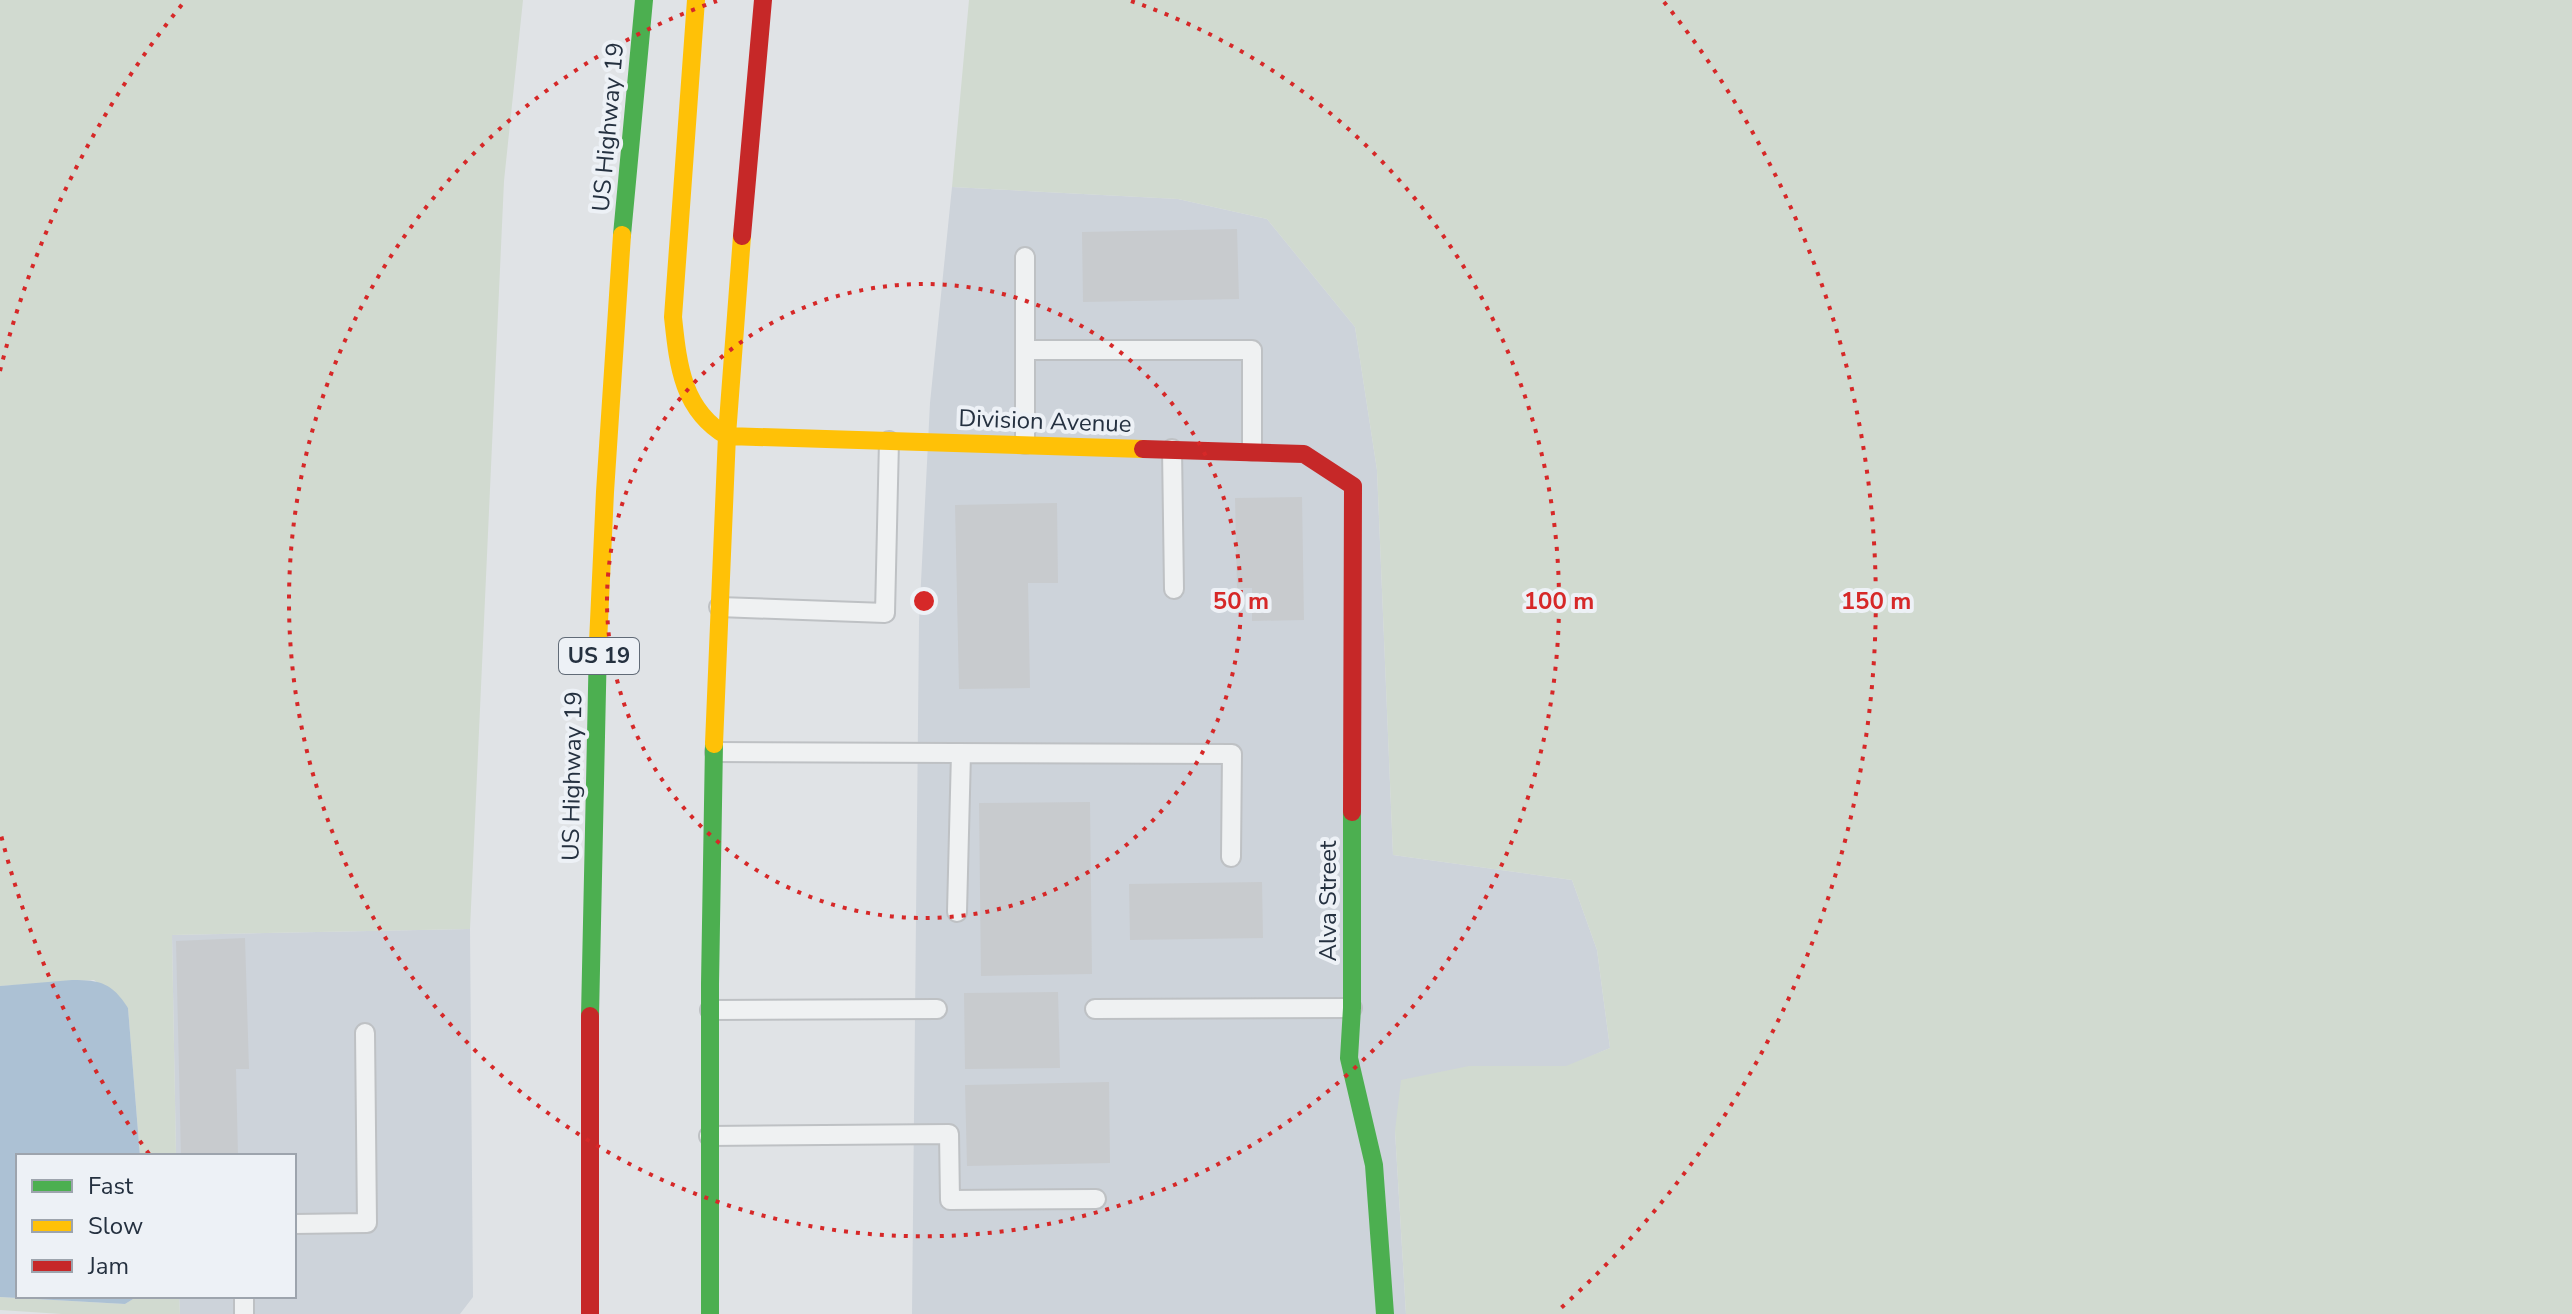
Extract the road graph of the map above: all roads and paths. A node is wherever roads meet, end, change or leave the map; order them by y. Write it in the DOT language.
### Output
graph roads {
  1 [pos="644,0"];
  2 [pos="696,0"];
  3 [pos="763,0"];
  4 [pos="1025,257"];
  5 [pos="1025,350"];
  6 [pos="727,436"];
  7 [pos="889,440"];
  8 [pos="1025,444"];
  9 [pos="1172,449"];
  10 [pos="1252,451"];
  11 [pos="1353,486"];
  12 [pos="1174,589"];
  13 [pos="719,607"];
  14 [pos="715,752"];
  15 [pos="961,753"];
  16 [pos="1231,857"];
  17 [pos="957,912"];
  18 [pos="1352,1008"];
  19 [pos="937,1009"];
  20 [pos="1095,1009"];
  21 [pos="710,1010"];
  22 [pos="365,1033"];
  23 [pos="709,1136"];
  24 [pos="1096,1199"];
  25 [pos="296,1224"];
  26 [pos="590,1314"];
  27 [pos="710,1314"];
  28 [pos="1385,1314"];
  1 -- 26 [label="main road, US Highway 19 / US 19"];
  2 -- 6 [label="main road"];
  3 -- 6 [label="main road"];
  4 -- 5 [label="lane"];
  5 -- 8 [label="lane"];
  5 -- 10 [label="lane"];
  6 -- 7 [label="main road, Division Avenue"];
  6 -- 13 [label="main road"];
  7 -- 8 [label="main road, Division Avenue"];
  7 -- 13 [label="lane"];
  8 -- 9 [label="main road, Division Avenue"];
  9 -- 10 [label="main road, Division Avenue"];
  9 -- 12 [label="lane"];
  10 -- 11 [label="main road, Division Avenue"];
  11 -- 18 [label="main road, Alva Street"];
  13 -- 14 [label="main road"];
  14 -- 15 [label="lane"];
  14 -- 21 [label="main road"];
  15 -- 16 [label="lane"];
  15 -- 17 [label="lane"];
  18 -- 20 [label="lane"];
  18 -- 28 [label="main road, Alva Street"];
  19 -- 21 [label="lane"];
  21 -- 23 [label="main road"];
  22 -- 25 [label="lane"];
  23 -- 24 [label="lane"];
  23 -- 27 [label="main road"];
}
